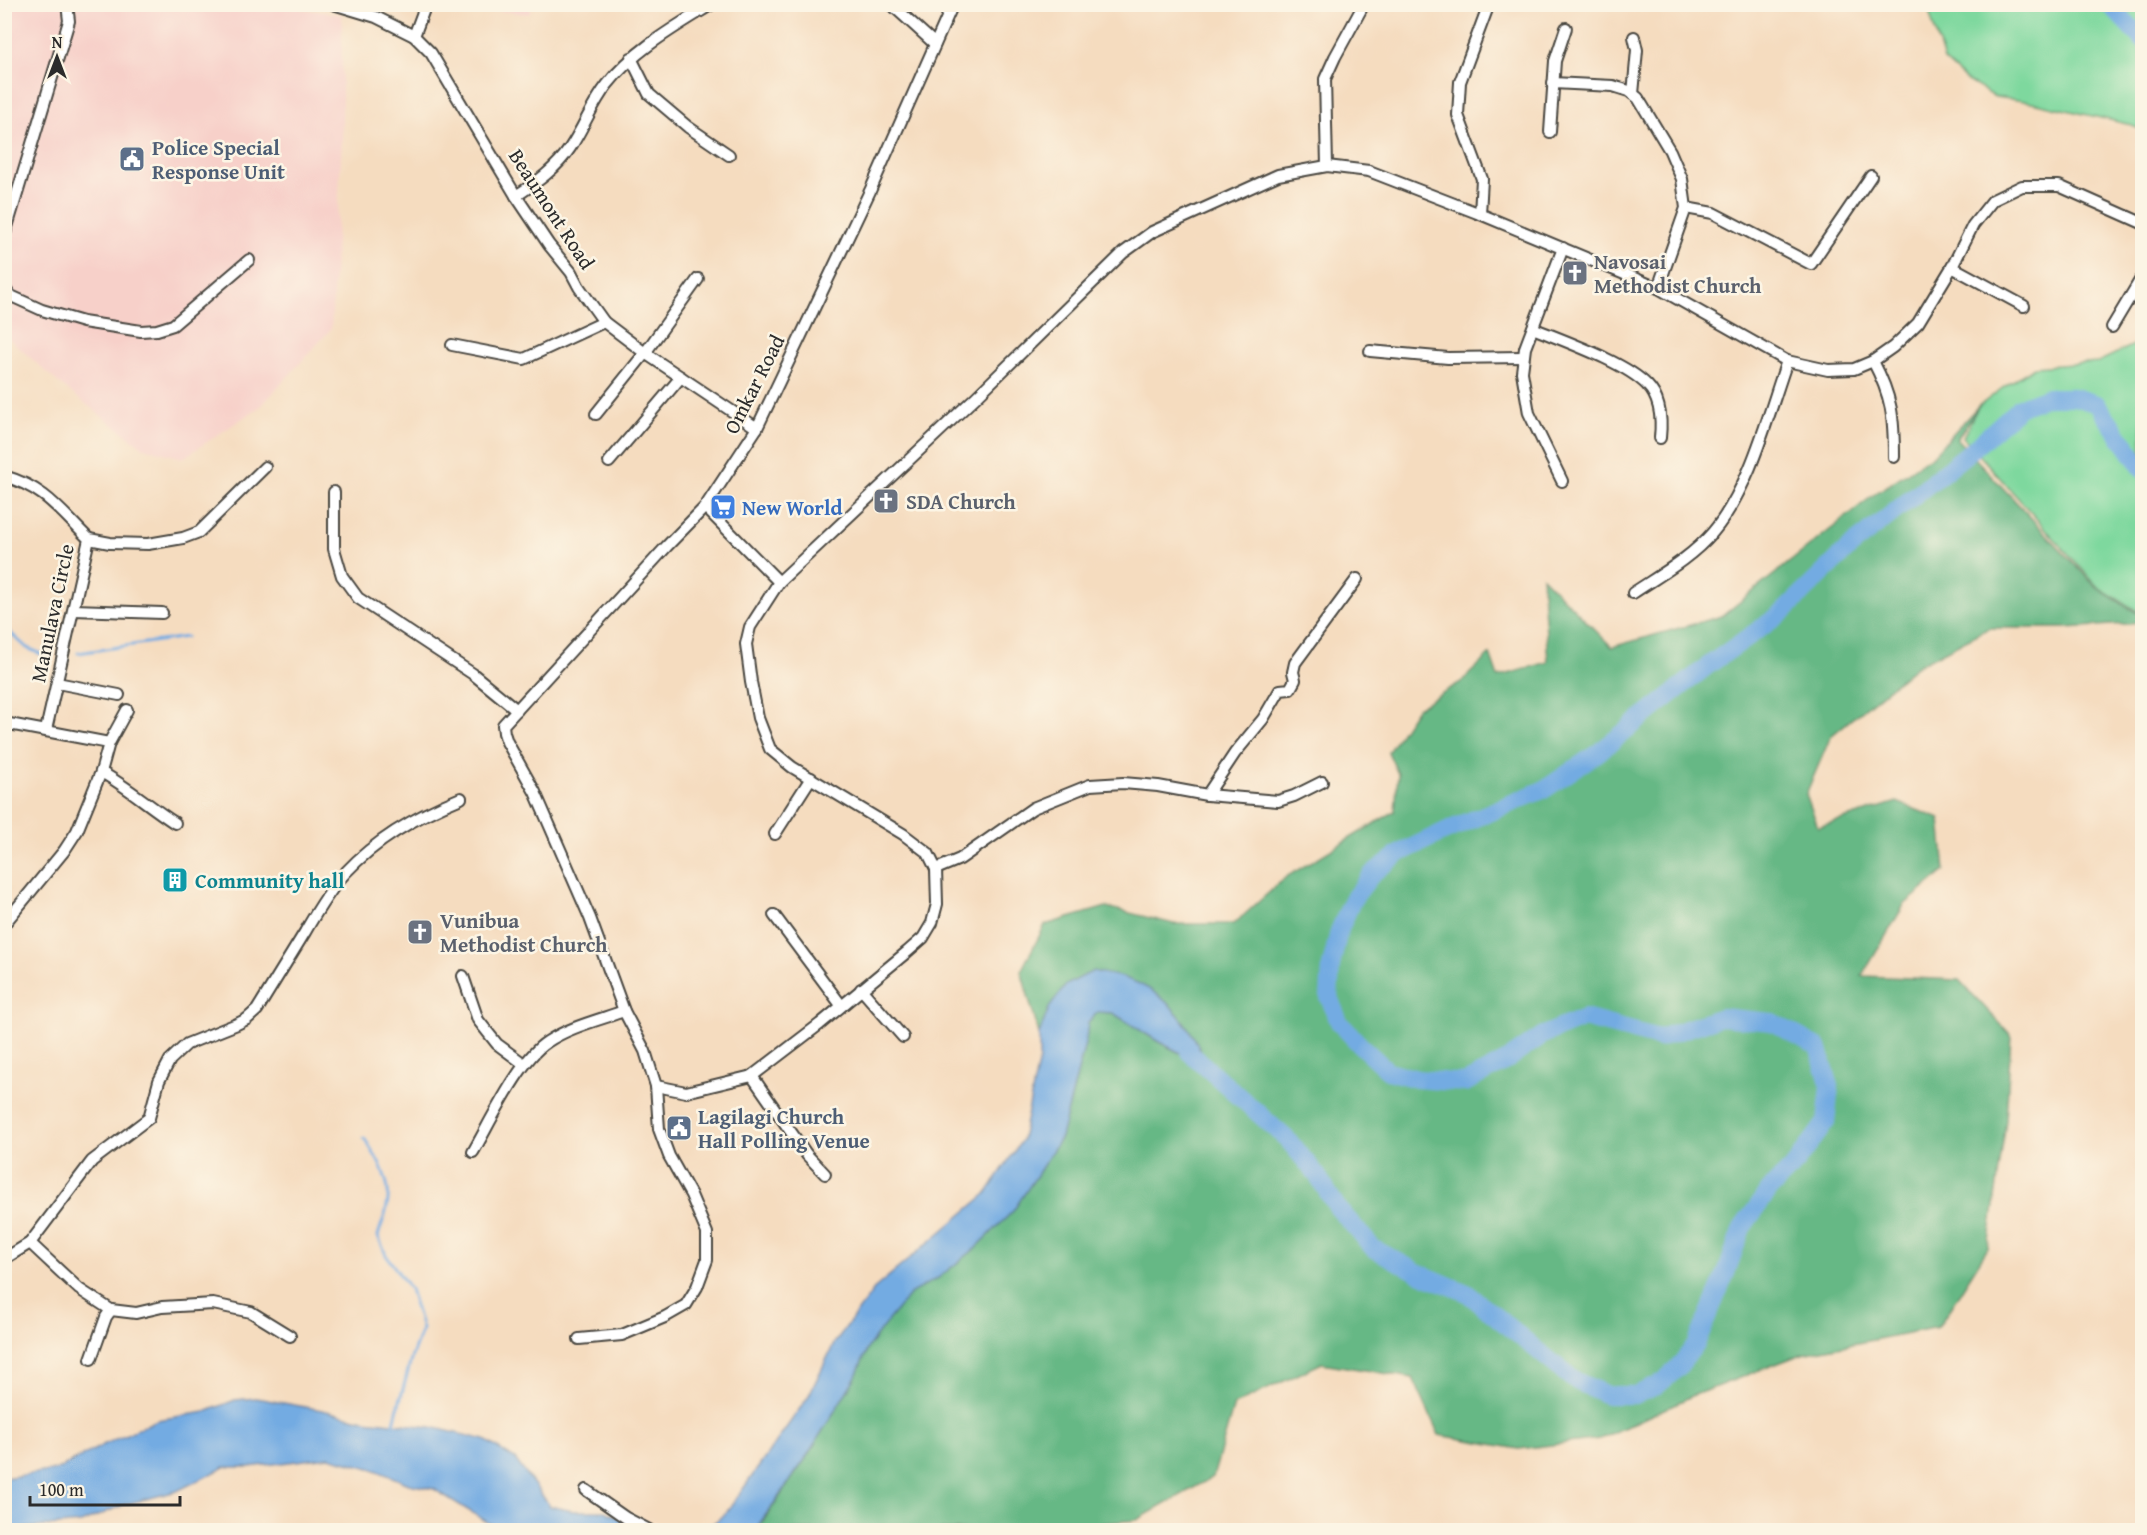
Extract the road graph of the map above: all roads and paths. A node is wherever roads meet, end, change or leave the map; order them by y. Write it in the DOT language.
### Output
graph roads {
  1 [pos="67,4"];
  2 [pos="333,4"];
  3 [pos="426,4"];
  4 [pos="712,4"];
  5 [pos="891,4"];
  6 [pos="953,4"];
  7 [pos="1364,4"];
  8 [pos="1489,4"];
  9 [pos="1566,28"];
  10 [pos="414,36"];
  11 [pos="1634,37"];
  12 [pos="935,44"];
  13 [pos="631,58"];
  14 [pos="1553,83"];
  15 [pos="1633,94"];
  16 [pos="1550,132"];
  17 [pos="729,155"];
  18 [pos="1328,166"];
  19 [pos="1871,176"];
  20 [pos="516,196"];
  21 [pos="1686,208"];
  22 [pos="1480,214"];
  23 [pos="2142,223"];
  24 [pos="4,237"];
  25 [pos="1563,248"];
  26 [pos="249,260"];
  27 [pos="1952,267"];
  28 [pos="2142,277"];
  29 [pos="698,279"];
  30 [pos="4,287"];
  31 [pos="1658,288"];
  32 [pos="2024,306"];
  33 [pos="604,322"];
  34 [pos="2112,327"];
  35 [pos="1533,328"];
  36 [pos="452,345"];
  37 [pos="1371,351"];
  38 [pos="645,353"];
  39 [pos="1523,357"];
  40 [pos="1787,361"];
  41 [pos="1873,361"];
  42 [pos="681,377"];
  43 [pos="596,414"];
  44 [pos="757,428"];
  45 [pos="1660,438"];
  46 [pos="1894,457"];
  47 [pos="609,462"];
  48 [pos="265,467"];
  49 [pos="4,476"];
  50 [pos="1562,481"];
  51 [pos="334,492"];
  52 [pos="705,507"];
  53 [pos="89,539"];
  54 [pos="1357,579"];
  55 [pos="779,582"];
  56 [pos="1633,593"];
  57 [pos="74,610"];
  58 [pos="162,613"];
  59 [pos="57,683"];
  60 [pos="119,694"];
  61 [pos="126,710"];
  62 [pos="517,710"];
  63 [pos="5,723"];
  64 [pos="46,730"];
  65 [pos="109,743"];
  66 [pos="4,753"];
  67 [pos="101,772"];
  68 [pos="811,778"];
  69 [pos="1322,782"];
  70 [pos="1208,795"];
  71 [pos="460,798"];
  72 [pos="175,824"];
  73 [pos="775,834"];
  74 [pos="936,869"];
  75 [pos="774,915"];
  76 [pos="4,924"];
  77 [pos="463,976"];
  78 [pos="861,989"];
  79 [pos="841,1005"];
  80 [pos="624,1011"];
  81 [pos="903,1037"];
  82 [pos="524,1064"];
  83 [pos="752,1076"];
  84 [pos="656,1086"];
  85 [pos="473,1152"];
  86 [pos="825,1174"];
  87 [pos="30,1243"];
  88 [pos="4,1259"];
  89 [pos="111,1310"];
  90 [pos="290,1336"];
  91 [pos="579,1339"];
  92 [pos="91,1359"];
  93 [pos="586,1490"];
  94 [pos="649,1530"];
  1 -- 24 [label="street"];
  2 -- 10 [label="street, Beaumont Road"];
  3 -- 10 [label="street"];
  4 -- 13 [label="street"];
  5 -- 12 [label="street"];
  6 -- 12 [label="street, Omkar Road"];
  7 -- 18 [label="street"];
  8 -- 22 [label="street"];
  9 -- 14 [label="street"];
  10 -- 20 [label="street, Beaumont Road"];
  11 -- 15 [label="street"];
  12 -- 44 [label="street, Omkar Road"];
  13 -- 17 [label="street"];
  13 -- 20 [label="street"];
  14 -- 15 [label="street"];
  14 -- 16 [label="street"];
  15 -- 21 [label="street"];
  18 -- 22 [label="street"];
  18 -- 55 [label="street"];
  19 -- 21 [label="street"];
  20 -- 33 [label="street, Beaumont Road"];
  21 -- 31 [label="street"];
  22 -- 25 [label="street"];
  23 -- 27 [label="street"];
  25 -- 31 [label="street"];
  25 -- 35 [label="street"];
  26 -- 30 [label="street"];
  27 -- 32 [label="street"];
  27 -- 41 [label="street"];
  28 -- 34 [label="street"];
  29 -- 38 [label="street"];
  31 -- 40 [label="street"];
  33 -- 36 [label="street"];
  33 -- 38 [label="street, Beaumont Road"];
  35 -- 39 [label="street"];
  35 -- 45 [label="street"];
  37 -- 39 [label="street"];
  38 -- 42 [label="street, Beaumont Road"];
  38 -- 43 [label="street"];
  39 -- 50 [label="street"];
  40 -- 41 [label="street"];
  40 -- 56 [label="street"];
  41 -- 46 [label="street"];
  42 -- 44 [label="street, Beaumont Road"];
  42 -- 47 [label="street"];
  44 -- 52 [label="street, Omkar Road"];
  48 -- 53 [label="street"];
  49 -- 53 [label="street, Manulava Circle"];
  51 -- 62 [label="street"];
  52 -- 55 [label="street"];
  52 -- 62 [label="street, Omkar Road"];
  53 -- 57 [label="street, Manulava Circle"];
  54 -- 70 [label="street"];
  55 -- 68 [label="street"];
  57 -- 58 [label="street"];
  57 -- 59 [label="street, Manulava Circle"];
  59 -- 60 [label="street"];
  59 -- 64 [label="street, Manulava Circle"];
  61 -- 65 [label="street"];
  62 -- 80 [label="street, Omkar Road"];
  63 -- 64 [label="street"];
  63 -- 66 [label="street"];
  64 -- 65 [label="street"];
  65 -- 67 [label="street"];
  67 -- 72 [label="street"];
  67 -- 76 [label="street"];
  68 -- 73 [label="street"];
  68 -- 74 [label="street"];
  69 -- 70 [label="street"];
  70 -- 74 [label="street"];
  71 -- 87 [label="street"];
  74 -- 78 [label="street"];
  75 -- 79 [label="street"];
  77 -- 82 [label="street"];
  78 -- 79 [label="street"];
  78 -- 81 [label="street"];
  79 -- 83 [label="street"];
  80 -- 82 [label="street"];
  80 -- 84 [label="street"];
  82 -- 85 [label="street"];
  83 -- 84 [label="street"];
  83 -- 86 [label="street"];
  84 -- 91 [label="street"];
  87 -- 88 [label="street"];
  87 -- 89 [label="street"];
  89 -- 90 [label="street"];
  89 -- 92 [label="street"];
  93 -- 94 [label="street"];
}
